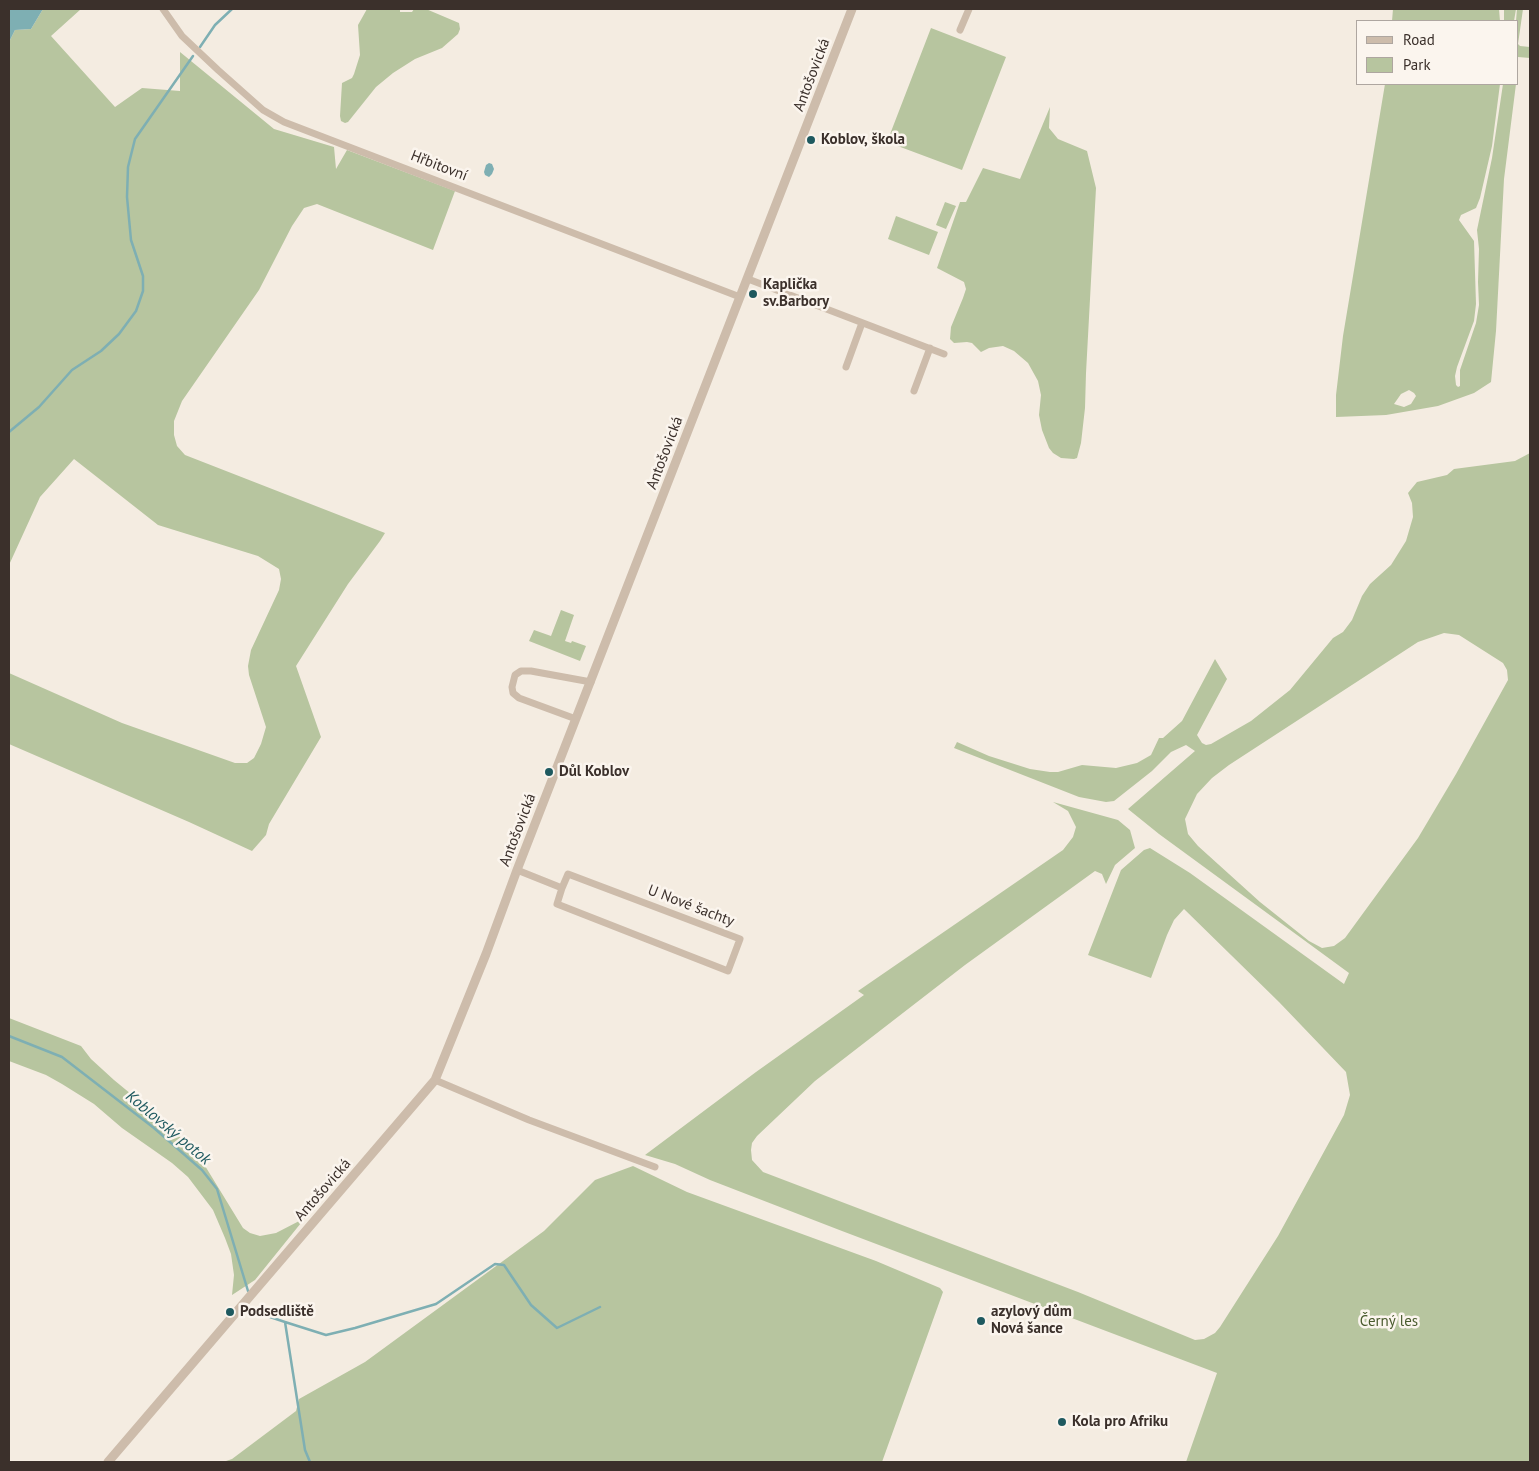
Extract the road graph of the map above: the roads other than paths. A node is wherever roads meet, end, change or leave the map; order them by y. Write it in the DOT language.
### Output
graph roads {
  1 [pos="163,9"];
  2 [pos="852,9"];
  3 [pos="969,9"];
  4 [pos="960,30"];
  5 [pos="748,279"];
  6 [pos="740,297"];
  7 [pos="862,323"];
  8 [pos="930,348"];
  9 [pos="944,354"];
  10 [pos="846,367"];
  11 [pos="914,391"];
  12 [pos="591,682"];
  13 [pos="576,719"];
  14 [pos="517,870"];
  15 [pos="562,888"];
  16 [pos="435,1080"];
  17 [pos="655,1167"];
  18 [pos="108,1462"];
  1 -- 6 [label="street, Hřbitovní"];
  2 -- 5 [label="street, Antošovická"];
  3 -- 4 [label="street"];
  5 -- 6 [label="street, Antošovická"];
  5 -- 7 [label="street"];
  6 -- 12 [label="street, Antošovická"];
  7 -- 8 [label="street"];
  7 -- 10 [label="street"];
  8 -- 9 [label="street"];
  8 -- 11 [label="street"];
  12 -- 13 [label="street, Antošovická"];
  12 -- 13 [label="street"];
  13 -- 14 [label="street, Antošovická"];
  14 -- 15 [label="street"];
  14 -- 16 [label="street, Antošovická"];
  15 -- 15 [label="street, U Nové šachty"];
  16 -- 17 [label="street"];
  16 -- 18 [label="street, Antošovická"];
}
